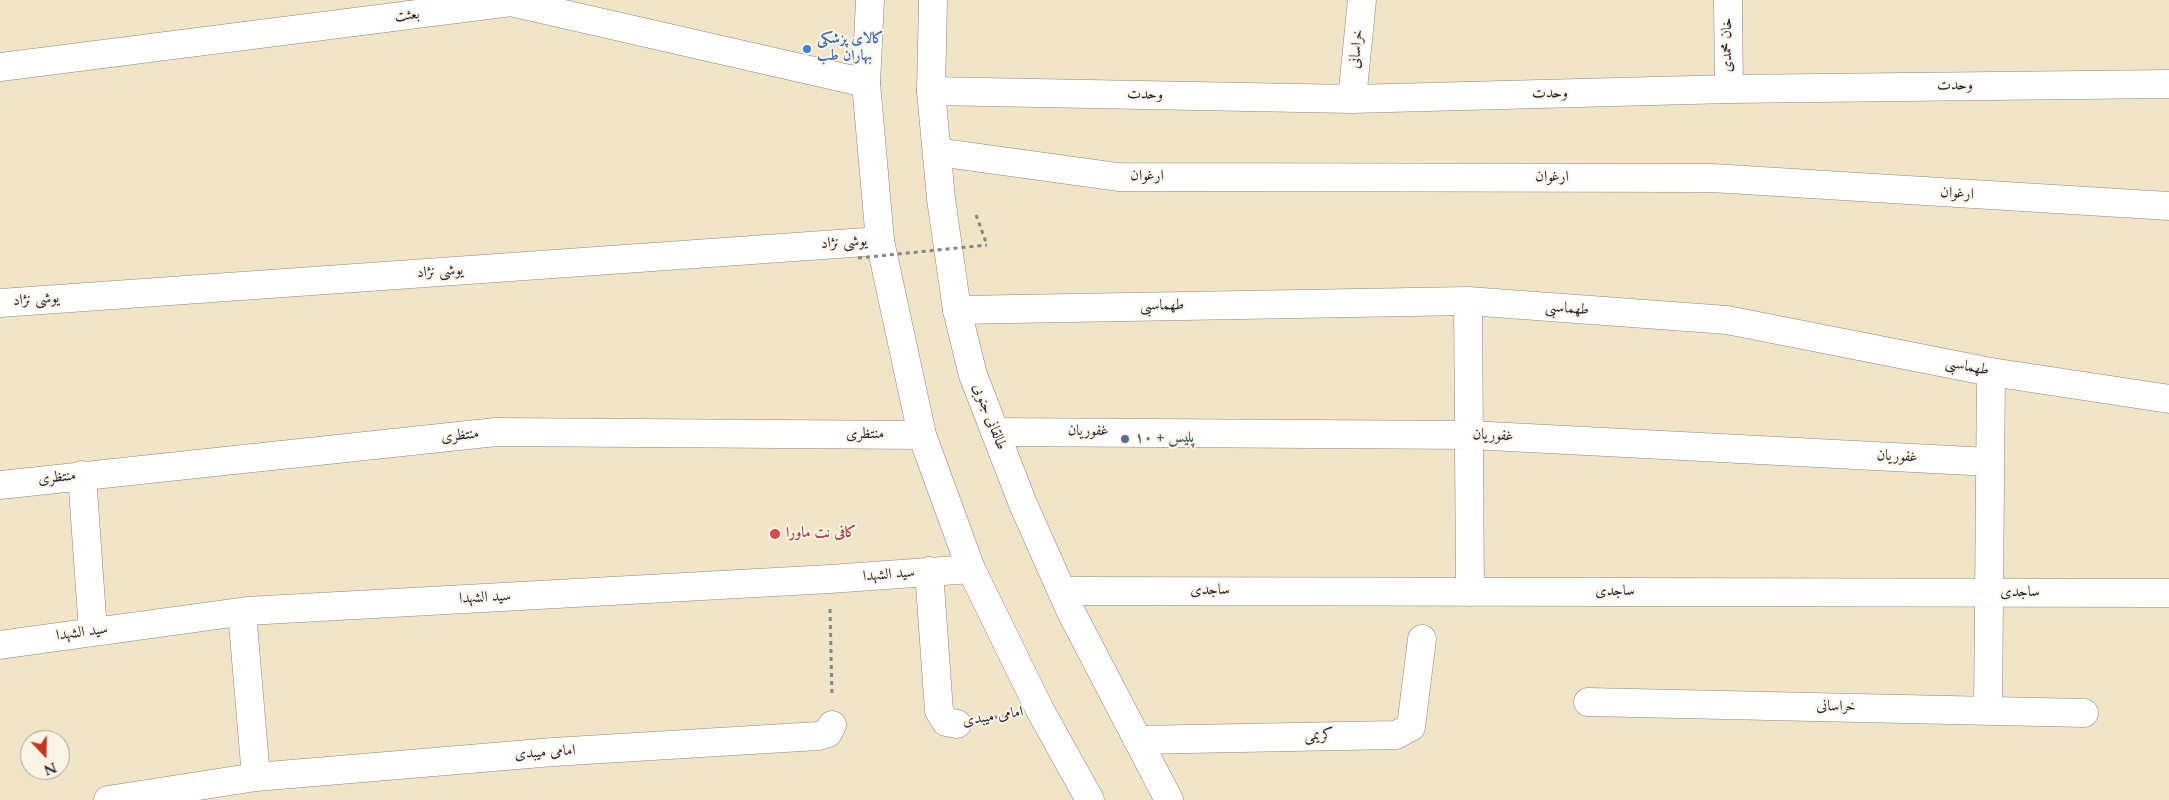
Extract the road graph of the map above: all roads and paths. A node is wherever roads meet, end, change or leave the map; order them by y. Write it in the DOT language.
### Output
graph roads {
  1 [pos="870,0"];
  2 [pos="933,0"];
  3 [pos="1362,0"];
  4 [pos="1728,0"];
  5 [pos="0,67"];
  6 [pos="866,83"];
  7 [pos="2169,84"];
  8 [pos="1728,89"];
  9 [pos="931,92"];
  10 [pos="1352,99"];
  11 [pos="936,152"];
  12 [pos="2169,206"];
  13 [pos="975,214"];
  14 [pos="880,241"];
  15 [pos="858,258"];
  16 [pos="1468,301"];
  17 [pos="0,303"];
  18 [pos="957,310"];
  19 [pos="1991,372"];
  20 [pos="2169,399"];
  21 [pos="995,432"];
  22 [pos="922,435"];
  23 [pos="1470,435"];
  24 [pos="1990,462"];
  25 [pos="82,475"];
  26 [pos="0,485"];
  27 [pos="971,569"];
  28 [pos="930,572"];
  29 [pos="830,580"];
  30 [pos="1062,591"];
  31 [pos="1470,592"];
  32 [pos="1990,593"];
  33 [pos="2169,593"];
  34 [pos="242,612"];
  35 [pos="93,632"];
  36 [pos="1422,638"];
  37 [pos="0,645"];
  38 [pos="1588,702"];
  39 [pos="1040,710"];
  40 [pos="1988,710"];
  41 [pos="2084,713"];
  42 [pos="951,723"];
  43 [pos="832,725"];
  44 [pos="1137,740"];
  45 [pos="256,777"];
  46 [pos="108,800"];
  47 [pos="1090,800"];
  48 [pos="1169,800"];
  1 -- 6 [label="street"];
  2 -- 9 [label="street, طالقانی جنوبی"];
  3 -- 10 [label="street, خراسانی"];
  4 -- 8 [label="street, خان محمدی"];
  5 -- 6 [label="street, بعثت"];
  6 -- 14 [label="street"];
  7 -- 8 [label="street, وحدت"];
  8 -- 10 [label="street, وحدت"];
  9 -- 10 [label="street, وحدت"];
  9 -- 11 [label="street, طالقانی جنوبی"];
  11 -- 12 [label="street, ارغوان"];
  11 -- 18 [label="street, طالقانی جنوبی"];
  13 -- 15 [label="path, bridge"];
  14 -- 17 [label="street, یوشی نژاد"];
  14 -- 22 [label="street"];
  16 -- 18 [label="street, طهماسبی"];
  16 -- 19 [label="street, طهماسبی"];
  16 -- 23 [label="street"];
  18 -- 21 [label="street, طالقانی جنوبی"];
  19 -- 20 [label="street, طهماسبی"];
  19 -- 24 [label="street"];
  21 -- 23 [label="street, غفوریان"];
  21 -- 30 [label="street, طالقانی جنوبی"];
  22 -- 25 [label="street, منتظری"];
  22 -- 27 [label="street"];
  23 -- 24 [label="street, غفوریان"];
  23 -- 31 [label="street"];
  24 -- 32 [label="street"];
  25 -- 26 [label="street, منتظری"];
  25 -- 35 [label="street"];
  27 -- 28 [label="street, سید الشهدا"];
  27 -- 39 [label="street"];
  28 -- 29 [label="street, سید الشهدا"];
  28 -- 42 [label="street"];
  29 -- 34 [label="street, سید الشهدا"];
  29 -- 43 [label="path"];
  30 -- 31 [label="street, ساجدی"];
  30 -- 44 [label="street, طالقانی جنوبی"];
  31 -- 32 [label="street, ساجدی"];
  32 -- 33 [label="street, ساجدی"];
  32 -- 40 [label="street"];
  34 -- 35 [label="street, سید الشهدا"];
  34 -- 45 [label="street"];
  35 -- 37 [label="street, سید الشهدا"];
  36 -- 44 [label="street, کریمی"];
  38 -- 40 [label="street, خراسانی"];
  39 -- 42 [label="path, امامی میبدی"];
  39 -- 47 [label="street"];
  40 -- 41 [label="street, خراسانی"];
  43 -- 45 [label="street, امامی میبدی"];
  44 -- 48 [label="street, طالقانی جنوبی"];
  45 -- 46 [label="street, امامی میبدی"];
}
